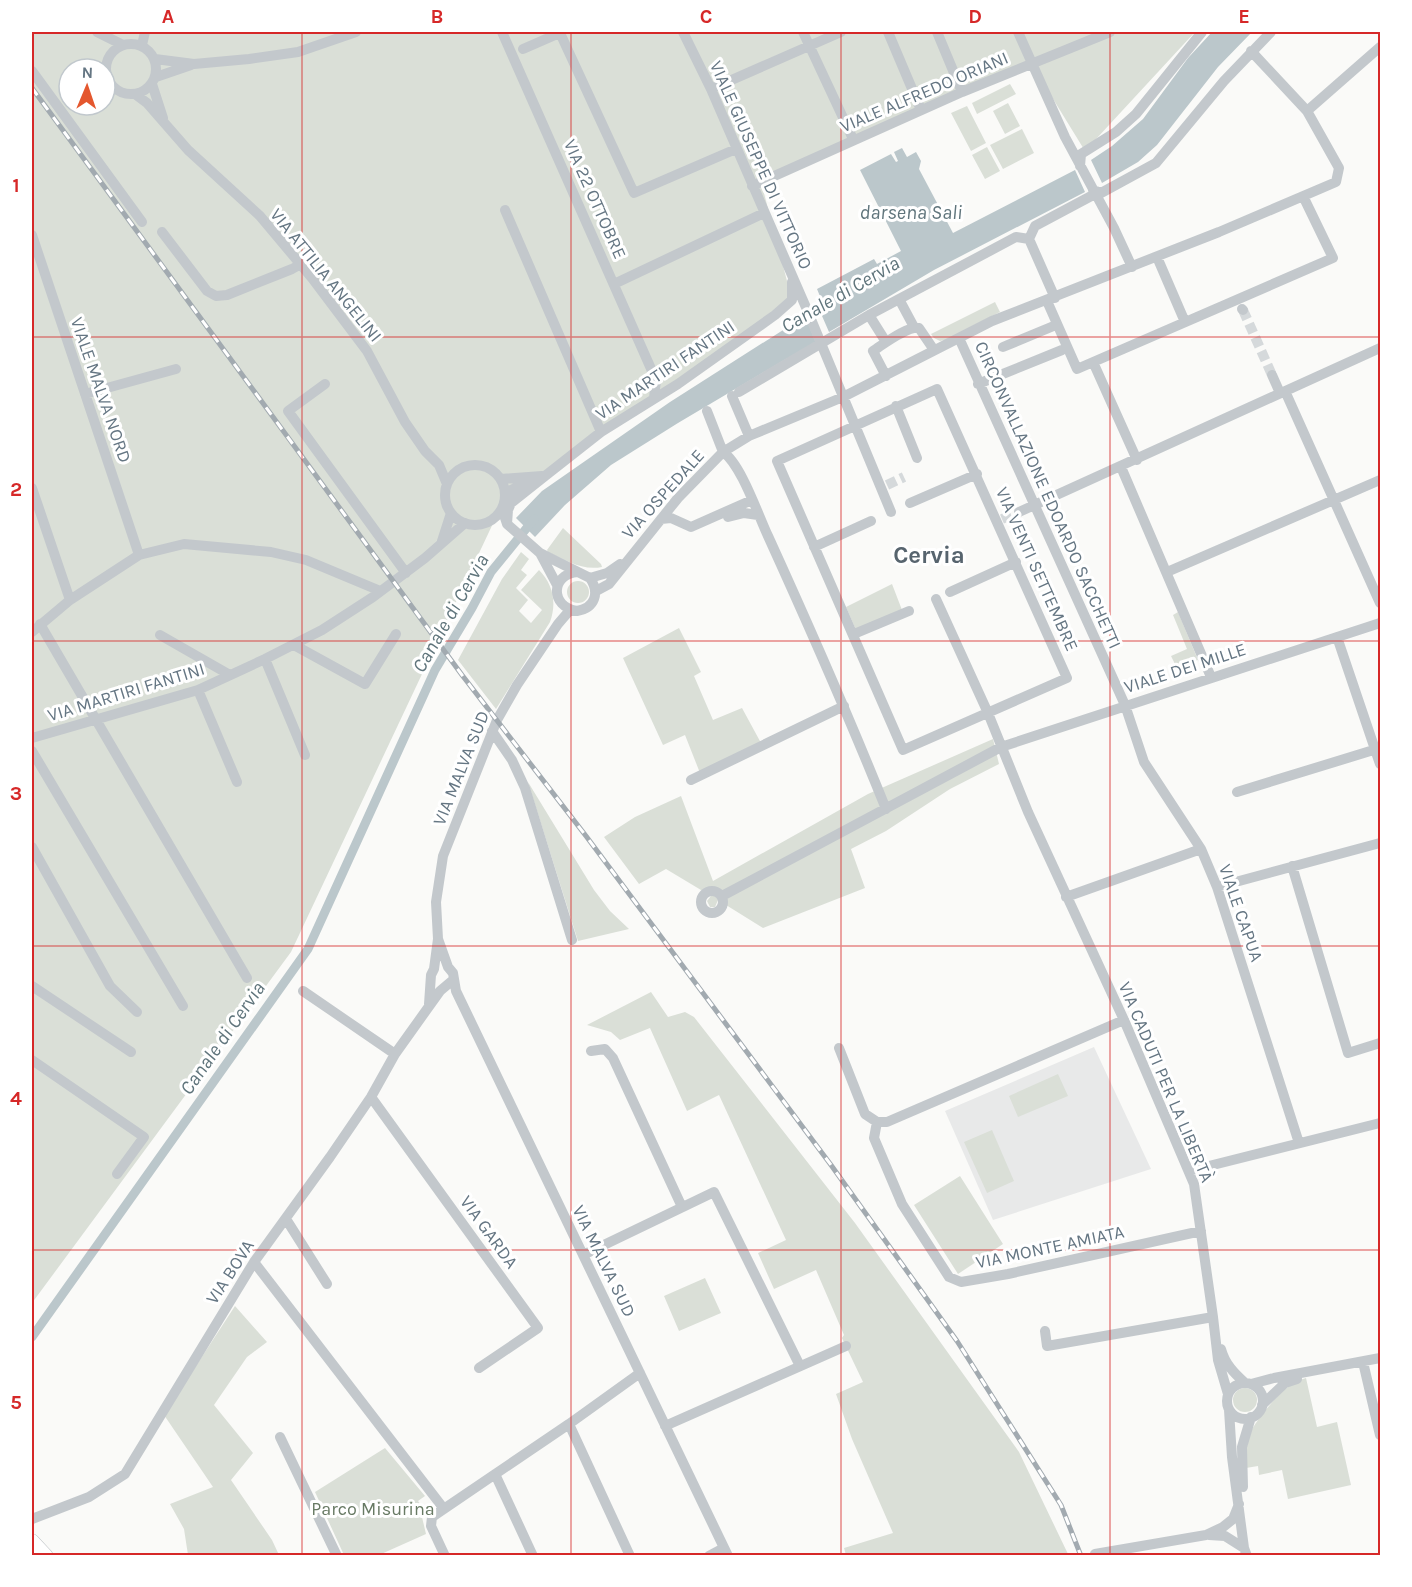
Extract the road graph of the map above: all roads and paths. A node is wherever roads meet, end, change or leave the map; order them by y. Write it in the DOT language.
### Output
graph roads {
  1 [pos="97,32"];
  2 [pos="145,32"];
  3 [pos="356,32"];
  4 [pos="502,32"];
  5 [pos="561,32"];
  6 [pos="682,32"];
  7 [pos="803,32"];
  8 [pos="841,32"];
  9 [pos="888,32"];
  10 [pos="937,32"];
  11 [pos="1018,32"];
  12 [pos="1110,32"];
  13 [pos="1202,32"];
  14 [pos="1271,32"];
  15 [pos="123,45"];
  16 [pos="142,45"];
  17 [pos="808,45"];
  18 [pos="1380,47"];
  19 [pos="523,49"];
  20 [pos="1251,51"];
  21 [pos="109,55"];
  22 [pos="155,58"];
  23 [pos="1031,63"];
  24 [pos="194,64"];
  25 [pos="32,71"];
  26 [pos="154,80"];
  27 [pos="711,89"];
  28 [pos="962,92"];
  29 [pos="135,94"];
  30 [pos="921,110"];
  31 [pos="1307,111"];
  32 [pos="165,124"];
  33 [pos="853,139"];
  34 [pos="1071,146"];
  35 [pos="736,149"];
  36 [pos="1085,151"];
  37 [pos="1080,166"];
  38 [pos="752,186"];
  39 [pos="1094,192"];
  40 [pos="1303,196"];
  41 [pos="505,210"];
  42 [pos="764,213"];
  43 [pos="142,222"];
  44 [pos="162,232"];
  45 [pos="32,235"];
  46 [pos="1029,239"];
  47 [pos="1157,257"];
  48 [pos="301,264"];
  49 [pos="1132,267"];
  50 [pos="792,275"];
  51 [pos="614,284"];
  52 [pos="899,299"];
  53 [pos="1051,299"];
  54 [pos="870,315"];
  55 [pos="1185,322"];
  56 [pos="1056,325"];
  57 [pos="914,327"];
  58 [pos="959,338"];
  59 [pos="886,342"];
  60 [pos="821,344"];
  61 [pos="1003,347"];
  62 [pos="1380,348"];
  63 [pos="934,350"];
  64 [pos="1062,350"];
  65 [pos="1093,362"];
  66 [pos="176,369"];
  67 [pos="1272,375"];
  68 [pos="886,376"];
  69 [pos="656,380"];
  70 [pos="325,384"];
  71 [pos="678,384"];
  72 [pos="978,384"];
  73 [pos="1283,392"];
  74 [pos="85,394"];
  75 [pos="843,397"];
  76 [pos="654,398"];
  77 [pos="896,406"];
  78 [pos="707,411"];
  79 [pos="855,425"];
  80 [pos="601,432"];
  81 [pos="749,436"];
  82 [pos="723,452"];
  83 [pos="917,458"];
  84 [pos="1137,460"];
  85 [pos="439,465"];
  86 [pos="1121,467"];
  87 [pos="460,469"];
  88 [pos="977,474"];
  89 [pos="540,477"];
  90 [pos="501,479"];
  91 [pos="1380,480"];
  92 [pos="447,484"];
  93 [pos="32,488"];
  94 [pos="505,498"];
  95 [pos="678,498"];
  96 [pos="752,500"];
  97 [pos="1335,501"];
  98 [pos="910,503"];
  99 [pos="1034,505"];
  100 [pos="501,510"];
  101 [pos="891,512"];
  102 [pos="1019,512"];
  103 [pos="451,513"];
  104 [pos="758,514"];
  105 [pos="661,519"];
  106 [pos="492,520"];
  107 [pos="680,521"];
  108 [pos="704,521"];
  109 [pos="871,521"];
  110 [pos="465,523"];
  111 [pos="507,524"];
  112 [pos="441,542"];
  113 [pos="814,547"];
  114 [pos="540,553"];
  115 [pos="139,555"];
  116 [pos="628,559"];
  117 [pos="1016,562"];
  118 [pos="405,572"];
  119 [pos="578,572"];
  120 [pos="1167,572"];
  121 [pos="590,578"];
  122 [pos="557,585"];
  123 [pos="378,590"];
  124 [pos="596,591"];
  125 [pos="950,592"];
  126 [pos="936,599"];
  127 [pos="70,600"];
  128 [pos="559,601"];
  129 [pos="1380,603"];
  130 [pos="570,610"];
  131 [pos="909,611"];
  132 [pos="341,618"];
  133 [pos="1380,622"];
  134 [pos="40,624"];
  135 [pos="558,624"];
  136 [pos="32,632"];
  137 [pos="160,634"];
  138 [pos="396,634"];
  139 [pos="854,634"];
  140 [pos="1337,637"];
  141 [pos="294,645"];
  142 [pos="265,659"];
  143 [pos="230,675"];
  144 [pos="1211,677"];
  145 [pos="198,690"];
  146 [pos="1125,705"];
  147 [pos="844,706"];
  148 [pos="988,713"];
  149 [pos="95,718"];
  150 [pos="492,731"];
  151 [pos="32,738"];
  152 [pos="1001,747"];
  153 [pos="1378,749"];
  154 [pos="32,751"];
  155 [pos="305,755"];
  156 [pos="1380,764"];
  157 [pos="691,780"];
  158 [pos="237,782"];
  159 [pos="1237,792"];
  160 [pos="886,809"];
  161 [pos="1380,843"];
  162 [pos="32,846"];
  163 [pos="1201,849"];
  164 [pos="1292,866"];
  165 [pos="1217,887"];
  166 [pos="722,896"];
  167 [pos="1066,897"];
  168 [pos="438,939"];
  169 [pos="572,940"];
  170 [pos="448,967"];
  171 [pos="433,974"];
  172 [pos="247,978"];
  173 [pos="449,984"];
  174 [pos="32,986"];
  175 [pos="303,991"];
  176 [pos="183,1006"];
  177 [pos="429,1007"];
  178 [pos="137,1012"];
  179 [pos="1124,1020"];
  180 [pos="1380,1043"];
  181 [pos="839,1048"];
  182 [pos="591,1050"];
  183 [pos="131,1052"];
  184 [pos="395,1054"];
  185 [pos="32,1060"];
  186 [pos="371,1097"];
  187 [pos="877,1122"];
  188 [pos="1380,1123"];
  189 [pos="1299,1143"];
  190 [pos="1189,1172"];
  191 [pos="117,1174"];
  192 [pos="682,1208"];
  193 [pos="286,1219"];
  194 [pos="1201,1231"];
  195 [pos="583,1255"];
  196 [pos="254,1262"];
  197 [pos="327,1284"];
  198 [pos="1214,1320"];
  199 [pos="1045,1331"];
  200 [pos="846,1346"];
  201 [pos="1380,1358"];
  202 [pos="1363,1362"];
  203 [pos="800,1366"];
  204 [pos="479,1368"];
  205 [pos="1322,1370"];
  206 [pos="640,1373"];
  207 [pos="1248,1383"];
  208 [pos="1228,1394"];
  209 [pos="1262,1405"];
  210 [pos="1229,1410"];
  211 [pos="1251,1417"];
  212 [pos="569,1424"];
  213 [pos="665,1426"];
  214 [pos="1380,1435"];
  215 [pos="280,1437"];
  216 [pos="495,1474"];
  217 [pos="1239,1504"];
  218 [pos="444,1509"];
  219 [pos="1247,1516"];
  220 [pos="32,1519"];
  221 [pos="1242,1527"];
  222 [pos="1206,1535"];
  223 [pos="1225,1536"];
  224 [pos="32,1541"];
  225 [pos="726,1552"];
  226 [pos="1247,1553"];
  227 [pos="1095,1554"];
  228 [pos="46,1556"];
  229 [pos="337,1556"];
  230 [pos="445,1556"];
  231 [pos="532,1556"];
  232 [pos="630,1556"];
  233 [pos="709,1556"];
  1 -- 15 [label="street"];
  1 -- 21 [label="street"];
  2 -- 16 [label="street"];
  3 -- 24 [label="street"];
  4 -- 51 [label="street, VIA 22 OTTOBRE"];
  5 -- 19 [label="street"];
  5 -- 35 [label="street"];
  6 -- 27 [label="street, VIALE GIUSEPPE DI VITTORIO"];
  7 -- 17 [label="street"];
  8 -- 17 [label="street"];
  9 -- 30 [label="street"];
  10 -- 28 [label="street"];
  11 -- 23 [label="street"];
  12 -- 23 [label="street, VIALE ALFREDO ORIANI"];
  13 -- 36 [label="street"];
  14 -- 20 [label="street"];
  15 -- 16 [label="street"];
  15 -- 21 [label="street"];
  16 -- 22 [label="street"];
  17 -- 27 [label="street"];
  17 -- 33 [label="street"];
  18 -- 31 [label="street"];
  20 -- 31 [label="street"];
  20 -- 39 [label="street"];
  21 -- 29 [label="street"];
  22 -- 24 [label="street"];
  22 -- 26 [label="street"];
  23 -- 28 [label="street, VIALE ALFREDO ORIANI"];
  23 -- 34 [label="street"];
  24 -- 26 [label="street"];
  25 -- 43 [label="street"];
  26 -- 29 [label="street"];
  26 -- 32 [label="street, VIA ATTILIA ANGELINI"];
  27 -- 35 [label="street, VIALE GIUSEPPE DI VITTORIO"];
  28 -- 30 [label="street, VIALE ALFREDO ORIANI"];
  29 -- 32 [label="street, VIA ATTILIA ANGELINI"];
  30 -- 33 [label="street, VIALE ALFREDO ORIANI"];
  31 -- 40 [label="street"];
  32 -- 48 [label="street, VIA ATTILIA ANGELINI"];
  33 -- 38 [label="street, VIALE ALFREDO ORIANI"];
  34 -- 36 [label="street"];
  34 -- 37 [label="street"];
  35 -- 38 [label="street, VIALE GIUSEPPE DI VITTORIO"];
  36 -- 37 [label="street"];
  37 -- 39 [label="street"];
  38 -- 42 [label="street, VIALE GIUSEPPE DI VITTORIO"];
  39 -- 46 [label="street"];
  39 -- 49 [label="street"];
  40 -- 47 [label="street"];
  40 -- 55 [label="street"];
  41 -- 80 [label="street"];
  42 -- 50 [label="street, VIALE GIUSEPPE DI VITTORIO"];
  42 -- 51 [label="street"];
  44 -- 48 [label="street"];
  45 -- 74 [label="street, VIALE MALVA NORD"];
  46 -- 52 [label="street"];
  46 -- 53 [label="street"];
  47 -- 49 [label="street"];
  47 -- 55 [label="street"];
  48 -- 85 [label="street, VIA ATTILIA ANGELINI"];
  49 -- 53 [label="street"];
  50 -- 60 [label="street, VIALE GIUSEPPE DI VITTORIO"];
  50 -- 71 [label="street, VIA MARTIRI FANTINI"];
  51 -- 69 [label="street, VIA 22 OTTOBRE"];
  52 -- 54 [label="street"];
  52 -- 57 [label="street"];
  53 -- 56 [label="street"];
  53 -- 58 [label="street"];
  54 -- 59 [label="street"];
  54 -- 60 [label="street"];
  55 -- 65 [label="street"];
  56 -- 61 [label="street"];
  56 -- 65 [label="street"];
  57 -- 59 [label="street"];
  57 -- 63 [label="street"];
  58 -- 63 [label="street, CIRCONVALLAZIONE EDOARDO SACCHETTI"];
  58 -- 72 [label="street, CIRCONVALLAZIONE EDOARDO SACCHETTI"];
  59 -- 68 [label="street"];
  60 -- 75 [label="street, VIALE GIUSEPPE DI VITTORIO"];
  60 -- 81 [label="street"];
  62 -- 73 [label="street"];
  63 -- 68 [label="street, CIRCONVALLAZIONE EDOARDO SACCHETTI"];
  64 -- 72 [label="street"];
  65 -- 84 [label="street"];
  66 -- 74 [label="street"];
  67 -- 73 [label="street"];
  68 -- 75 [label="street, CIRCONVALLAZIONE EDOARDO SACCHETTI"];
  69 -- 71 [label="street"];
  69 -- 76 [label="street, VIA 22 OTTOBRE"];
  70 -- 118 [label="street"];
  71 -- 76 [label="street, VIA MARTIRI FANTINI"];
  72 -- 99 [label="street, CIRCONVALLAZIONE EDOARDO SACCHETTI"];
  73 -- 84 [label="street"];
  73 -- 97 [label="street"];
  74 -- 115 [label="street, VIALE MALVA NORD"];
  75 -- 79 [label="street, VIALE GIUSEPPE DI VITTORIO"];
  75 -- 81 [label="street, CIRCONVALLAZIONE EDOARDO SACCHETTI"];
  76 -- 80 [label="street, VIA MARTIRI FANTINI"];
  77 -- 79 [label="street, VIA VENTI SETTEMBRE"];
  77 -- 83 [label="street"];
  77 -- 88 [label="street, VIA VENTI SETTEMBRE"];
  78 -- 82 [label="street"];
  79 -- 101 [label="street, VIALE GIUSEPPE DI VITTORIO"];
  79 -- 113 [label="street, VIA VENTI SETTEMBRE"];
  80 -- 89 [label="street, VIA MARTIRI FANTINI"];
  81 -- 82 [label="street, CIRCONVALLAZIONE EDOARDO SACCHETTI"];
  82 -- 95 [label="street, VIA OSPEDALE"];
  82 -- 96 [label="street"];
  84 -- 86 [label="street"];
  85 -- 87 [label="street"];
  85 -- 92 [label="street, VIA ATTILIA ANGELINI"];
  86 -- 99 [label="street"];
  86 -- 120 [label="street"];
  87 -- 90 [label="street"];
  87 -- 92 [label="street"];
  88 -- 98 [label="street"];
  88 -- 117 [label="street, VIA VENTI SETTEMBRE"];
  89 -- 90 [label="street"];
  89 -- 94 [label="street"];
  89 -- 111 [label="street"];
  90 -- 94 [label="street"];
  91 -- 97 [label="street"];
  92 -- 103 [label="street"];
  93 -- 127 [label="street"];
  94 -- 100 [label="street"];
  95 -- 105 [label="street, VIA OSPEDALE"];
  95 -- 107 [label="street"];
  96 -- 104 [label="street"];
  96 -- 108 [label="street"];
  97 -- 120 [label="street"];
  97 -- 129 [label="street"];
  99 -- 102 [label="street"];
  99 -- 146 [label="street, CIRCONVALLAZIONE EDOARDO SACCHETTI"];
  100 -- 106 [label="street"];
  100 -- 111 [label="street"];
  103 -- 110 [label="street"];
  103 -- 112 [label="street"];
  104 -- 108 [label="street"];
  104 -- 147 [label="street"];
  105 -- 107 [label="street"];
  105 -- 116 [label="street, VIA OSPEDALE"];
  106 -- 110 [label="street"];
  106 -- 111 [label="street"];
  107 -- 108 [label="street"];
  109 -- 113 [label="street"];
  110 -- 112 [label="street, VIA MARTIRI FANTINI"];
  111 -- 114 [label="street"];
  112 -- 118 [label="street, VIA MARTIRI FANTINI"];
  113 -- 139 [label="street, VIA VENTI SETTEMBRE"];
  114 -- 119 [label="street"];
  114 -- 122 [label="street"];
  115 -- 123 [label="street"];
  115 -- 127 [label="street"];
  116 -- 121 [label="street"];
  116 -- 124 [label="street, VIA OSPEDALE"];
  117 -- 125 [label="street"];
  117 -- 148 [label="street, VIA VENTI SETTEMBRE"];
  118 -- 123 [label="street, VIA MARTIRI FANTINI"];
  118 -- 132 [label="street, VIA MARTIRI FANTINI"];
  119 -- 121 [label="street"];
  119 -- 122 [label="street"];
  120 -- 144 [label="street"];
  121 -- 124 [label="street"];
  122 -- 128 [label="street"];
  123 -- 132 [label="street, VIA MARTIRI FANTINI"];
  124 -- 130 [label="street"];
  126 -- 148 [label="street, VIA CADUTI PER LA LIBERTÀ"];
  127 -- 134 [label="street"];
  128 -- 130 [label="street"];
  128 -- 135 [label="street"];
  130 -- 135 [label="street, VIA MALVA SUD"];
  131 -- 139 [label="street"];
  132 -- 141 [label="street, VIA MARTIRI FANTINI"];
  133 -- 140 [label="street, VIALE DEI MILLE"];
  134 -- 136 [label="street"];
  134 -- 149 [label="street"];
  135 -- 150 [label="street, VIA MALVA SUD"];
  137 -- 143 [label="street, VIA MARTIRI FANTINI"];
  138 -- 141 [label="street"];
  139 -- 148 [label="street, VIA VENTI SETTEMBRE"];
  140 -- 144 [label="street, VIALE DEI MILLE"];
  140 -- 153 [label="street"];
  141 -- 142 [label="street, VIA MARTIRI FANTINI"];
  142 -- 143 [label="street, VIA MARTIRI FANTINI"];
  142 -- 155 [label="street"];
  143 -- 145 [label="street, VIA MARTIRI FANTINI"];
  144 -- 146 [label="street, VIALE DEI MILLE"];
  145 -- 149 [label="street, VIA MARTIRI FANTINI"];
  145 -- 158 [label="street"];
  146 -- 152 [label="street, VIALE DEI MILLE"];
  146 -- 163 [label="street, VIALE CAPUA"];
  147 -- 157 [label="street"];
  147 -- 160 [label="street"];
  148 -- 152 [label="street, VIA CADUTI PER LA LIBERTÀ"];
  149 -- 151 [label="street, VIA MARTIRI FANTINI"];
  149 -- 172 [label="street"];
  150 -- 168 [label="street, VIA MALVA SUD"];
  150 -- 169 [label="street"];
  152 -- 160 [label="street, VIALE DEI MILLE"];
  152 -- 167 [label="street, VIA CADUTI PER LA LIBERTÀ"];
  153 -- 156 [label="street"];
  153 -- 159 [label="street"];
  154 -- 176 [label="street"];
  160 -- 166 [label="street, VIALE DEI MILLE"];
  161 -- 164 [label="street"];
  162 -- 178 [label="street"];
  163 -- 165 [label="street, VIALE CAPUA"];
  163 -- 167 [label="street"];
  164 -- 165 [label="street"];
  164 -- 180 [label="street"];
  165 -- 189 [label="street, VIALE CAPUA"];
  167 -- 179 [label="street, VIA CADUTI PER LA LIBERTÀ"];
  168 -- 170 [label="street, VIA MALVA SUD"];
  168 -- 171 [label="street, VIA MALVA SUD"];
  170 -- 171 [label="street"];
  170 -- 173 [label="street"];
  171 -- 173 [label="street"];
  171 -- 177 [label="street"];
  173 -- 177 [label="street, VIA BOVA"];
  173 -- 195 [label="street, VIA MALVA SUD"];
  174 -- 183 [label="street"];
  175 -- 184 [label="street"];
  177 -- 184 [label="street, VIA BOVA"];
  179 -- 187 [label="street"];
  179 -- 190 [label="street, VIA CADUTI PER LA LIBERTÀ"];
  181 -- 187 [label="street"];
  182 -- 192 [label="street"];
  184 -- 186 [label="street, VIA BOVA"];
  185 -- 191 [label="street"];
  186 -- 193 [label="street, VIA BOVA"];
  186 -- 204 [label="street, VIA GARDA"];
  187 -- 194 [label="street, VIA MONTE AMIATA"];
  188 -- 189 [label="street"];
  189 -- 190 [label="street"];
  190 -- 194 [label="street, VIA CADUTI PER LA LIBERTÀ"];
  192 -- 195 [label="street"];
  192 -- 203 [label="street"];
  193 -- 196 [label="street, VIA BOVA"];
  193 -- 197 [label="street"];
  194 -- 198 [label="street, VIA CADUTI PER LA LIBERTÀ"];
  195 -- 206 [label="street, VIA MALVA SUD"];
  196 -- 218 [label="street"];
  196 -- 220 [label="street, VIA BOVA"];
  198 -- 199 [label="street"];
  198 -- 207 [label="street, VIA CADUTI PER LA LIBERTÀ"];
  198 -- 208 [label="street, VIA CADUTI PER LA LIBERTÀ"];
  200 -- 203 [label="street"];
  201 -- 202 [label="street"];
  202 -- 205 [label="street"];
  202 -- 214 [label="street"];
  203 -- 213 [label="street"];
  205 -- 207 [label="street"];
  205 -- 209 [label="street"];
  206 -- 212 [label="street"];
  206 -- 213 [label="street, VIA MALVA SUD"];
  207 -- 208 [label="street"];
  207 -- 209 [label="street"];
  208 -- 210 [label="street"];
  209 -- 211 [label="street"];
  210 -- 211 [label="street"];
  210 -- 217 [label="street"];
  211 -- 219 [label="street"];
  212 -- 216 [label="street"];
  212 -- 232 [label="street"];
  213 -- 225 [label="street, VIA MALVA SUD"];
  215 -- 229 [label="street"];
  216 -- 218 [label="street"];
  216 -- 231 [label="street"];
  217 -- 221 [label="street"];
  217 -- 222 [label="street"];
  218 -- 230 [label="street"];
  219 -- 221 [label="street"];
  219 -- 226 [label="street"];
  221 -- 223 [label="street"];
  221 -- 226 [label="street"];
  222 -- 223 [label="street"];
  222 -- 227 [label="street"];
  223 -- 226 [label="street"];
  224 -- 228 [label="main road"];
  225 -- 233 [label="street"];
}
